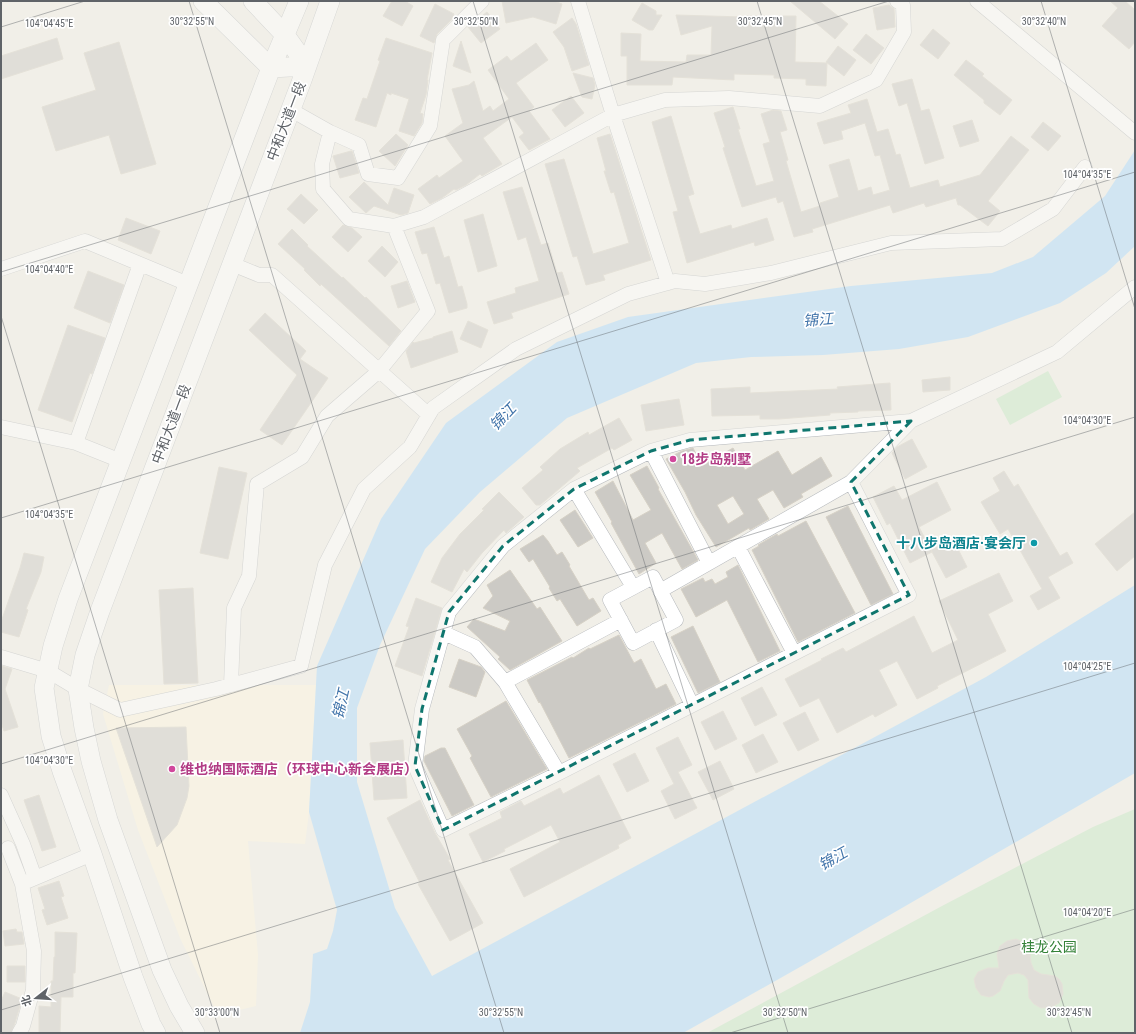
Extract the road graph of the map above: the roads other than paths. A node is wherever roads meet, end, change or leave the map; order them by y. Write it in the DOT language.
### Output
graph roads {
  1 [pos="203,1"];
  2 [pos="253,1"];
  3 [pos="299,1"];
  4 [pos="330,1"];
  5 [pos="482,1"];
  6 [pos="578,1"];
  7 [pos="897,1"];
  8 [pos="977,1"];
  9 [pos="285,34"];
  10 [pos="307,66"];
  11 [pos="271,68"];
  12 [pos="291,110"];
  13 [pos="613,115"];
  14 [pos="330,132"];
  15 [pos="1135,133"];
  16 [pos="1085,167"];
  17 [pos="394,226"];
  18 [pos="140,264"];
  19 [pos="232,264"];
  20 [pos="1,269"];
  21 [pos="668,283"];
  22 [pos="188,284"];
  23 [pos="1135,287"];
  24 [pos="379,371"];
  25 [pos="429,415"];
  26 [pos="911,421"];
  27 [pos="1,427"];
  28 [pos="76,443"];
  29 [pos="651,451"];
  30 [pos="121,461"];
  31 [pos="851,482"];
  32 [pos="574,489"];
  33 [pos="738,547"];
  34 [pos="709,563"];
  35 [pos="633,587"];
  36 [pos="660,591"];
  37 [pos="620,620"];
  38 [pos="656,630"];
  39 [pos="444,633"];
  40 [pos="794,653"];
  41 [pos="1,657"];
  42 [pos="48,671"];
  43 [pos="505,682"];
  44 [pos="231,685"];
  45 [pos="78,689"];
  46 [pos="692,705"];
  47 [pos="559,773"];
  48 [pos="1,795"];
  49 [pos="23,844"];
  50 [pos="5,851"];
  51 [pos="92,854"];
  52 [pos="35,878"];
  53 [pos="22,884"];
  54 [pos="18,1033"];
  55 [pos="156,1033"];
  56 [pos="195,1033"];
  1 -- 11 [label="main road"];
  2 -- 9 [label="main road"];
  3 -- 9 [label="main road"];
  4 -- 10 [label="main road, 中和大道一段"];
  5 -- 14 [label="street"];
  6 -- 13 [label="street"];
  7 -- 13 [label="street"];
  8 -- 15 [label="street"];
  9 -- 10 [label="main road"];
  9 -- 11 [label="main road"];
  10 -- 11 [label="main road"];
  10 -- 12 [label="main road, 中和大道一段"];
  11 -- 22 [label="main road"];
  12 -- 14 [label="street"];
  12 -- 19 [label="main road, 中和大道一段"];
  13 -- 17 [label="street"];
  13 -- 21 [label="street"];
  14 -- 17 [label="street"];
  16 -- 21 [label="street"];
  17 -- 24 [label="street"];
  18 -- 20 [label="street"];
  18 -- 22 [label="street"];
  18 -- 28 [label="street"];
  19 -- 24 [label="street"];
  19 -- 45 [label="main road, 中和大道一段"];
  21 -- 25 [label="street"];
  22 -- 30 [label="main road"];
  23 -- 26 [label="street"];
  24 -- 25 [label="street"];
  24 -- 44 [label="street"];
  25 -- 44 [label="street"];
  26 -- 29 [label="street"];
  26 -- 31 [label="street"];
  27 -- 28 [label="street"];
  28 -- 30 [label="street"];
  29 -- 32 [label="street"];
  29 -- 34 [label="street"];
  30 -- 42 [label="main road"];
  31 -- 33 [label="street"];
  31 -- 40 [label="street"];
  32 -- 35 [label="street"];
  32 -- 39 [label="street"];
  33 -- 34 [label="street"];
  33 -- 40 [label="street"];
  34 -- 36 [label="street"];
  35 -- 36 [label="street"];
  35 -- 37 [label="street"];
  36 -- 38 [label="street"];
  37 -- 38 [label="street"];
  37 -- 43 [label="street"];
  38 -- 46 [label="street"];
  39 -- 43 [label="street"];
  39 -- 47 [label="street"];
  40 -- 46 [label="street"];
  41 -- 42 [label="street"];
  42 -- 45 [label="street"];
  42 -- 51 [label="main road"];
  43 -- 47 [label="street"];
  44 -- 45 [label="street"];
  45 -- 56 [label="main road, 中和大道一段"];
  46 -- 47 [label="street"];
  48 -- 49 [label="street"];
  49 -- 50 [label="street"];
  49 -- 52 [label="street"];
  50 -- 53 [label="street"];
  51 -- 52 [label="street"];
  51 -- 55 [label="main road"];
  52 -- 53 [label="street"];
  53 -- 54 [label="street"];
}
